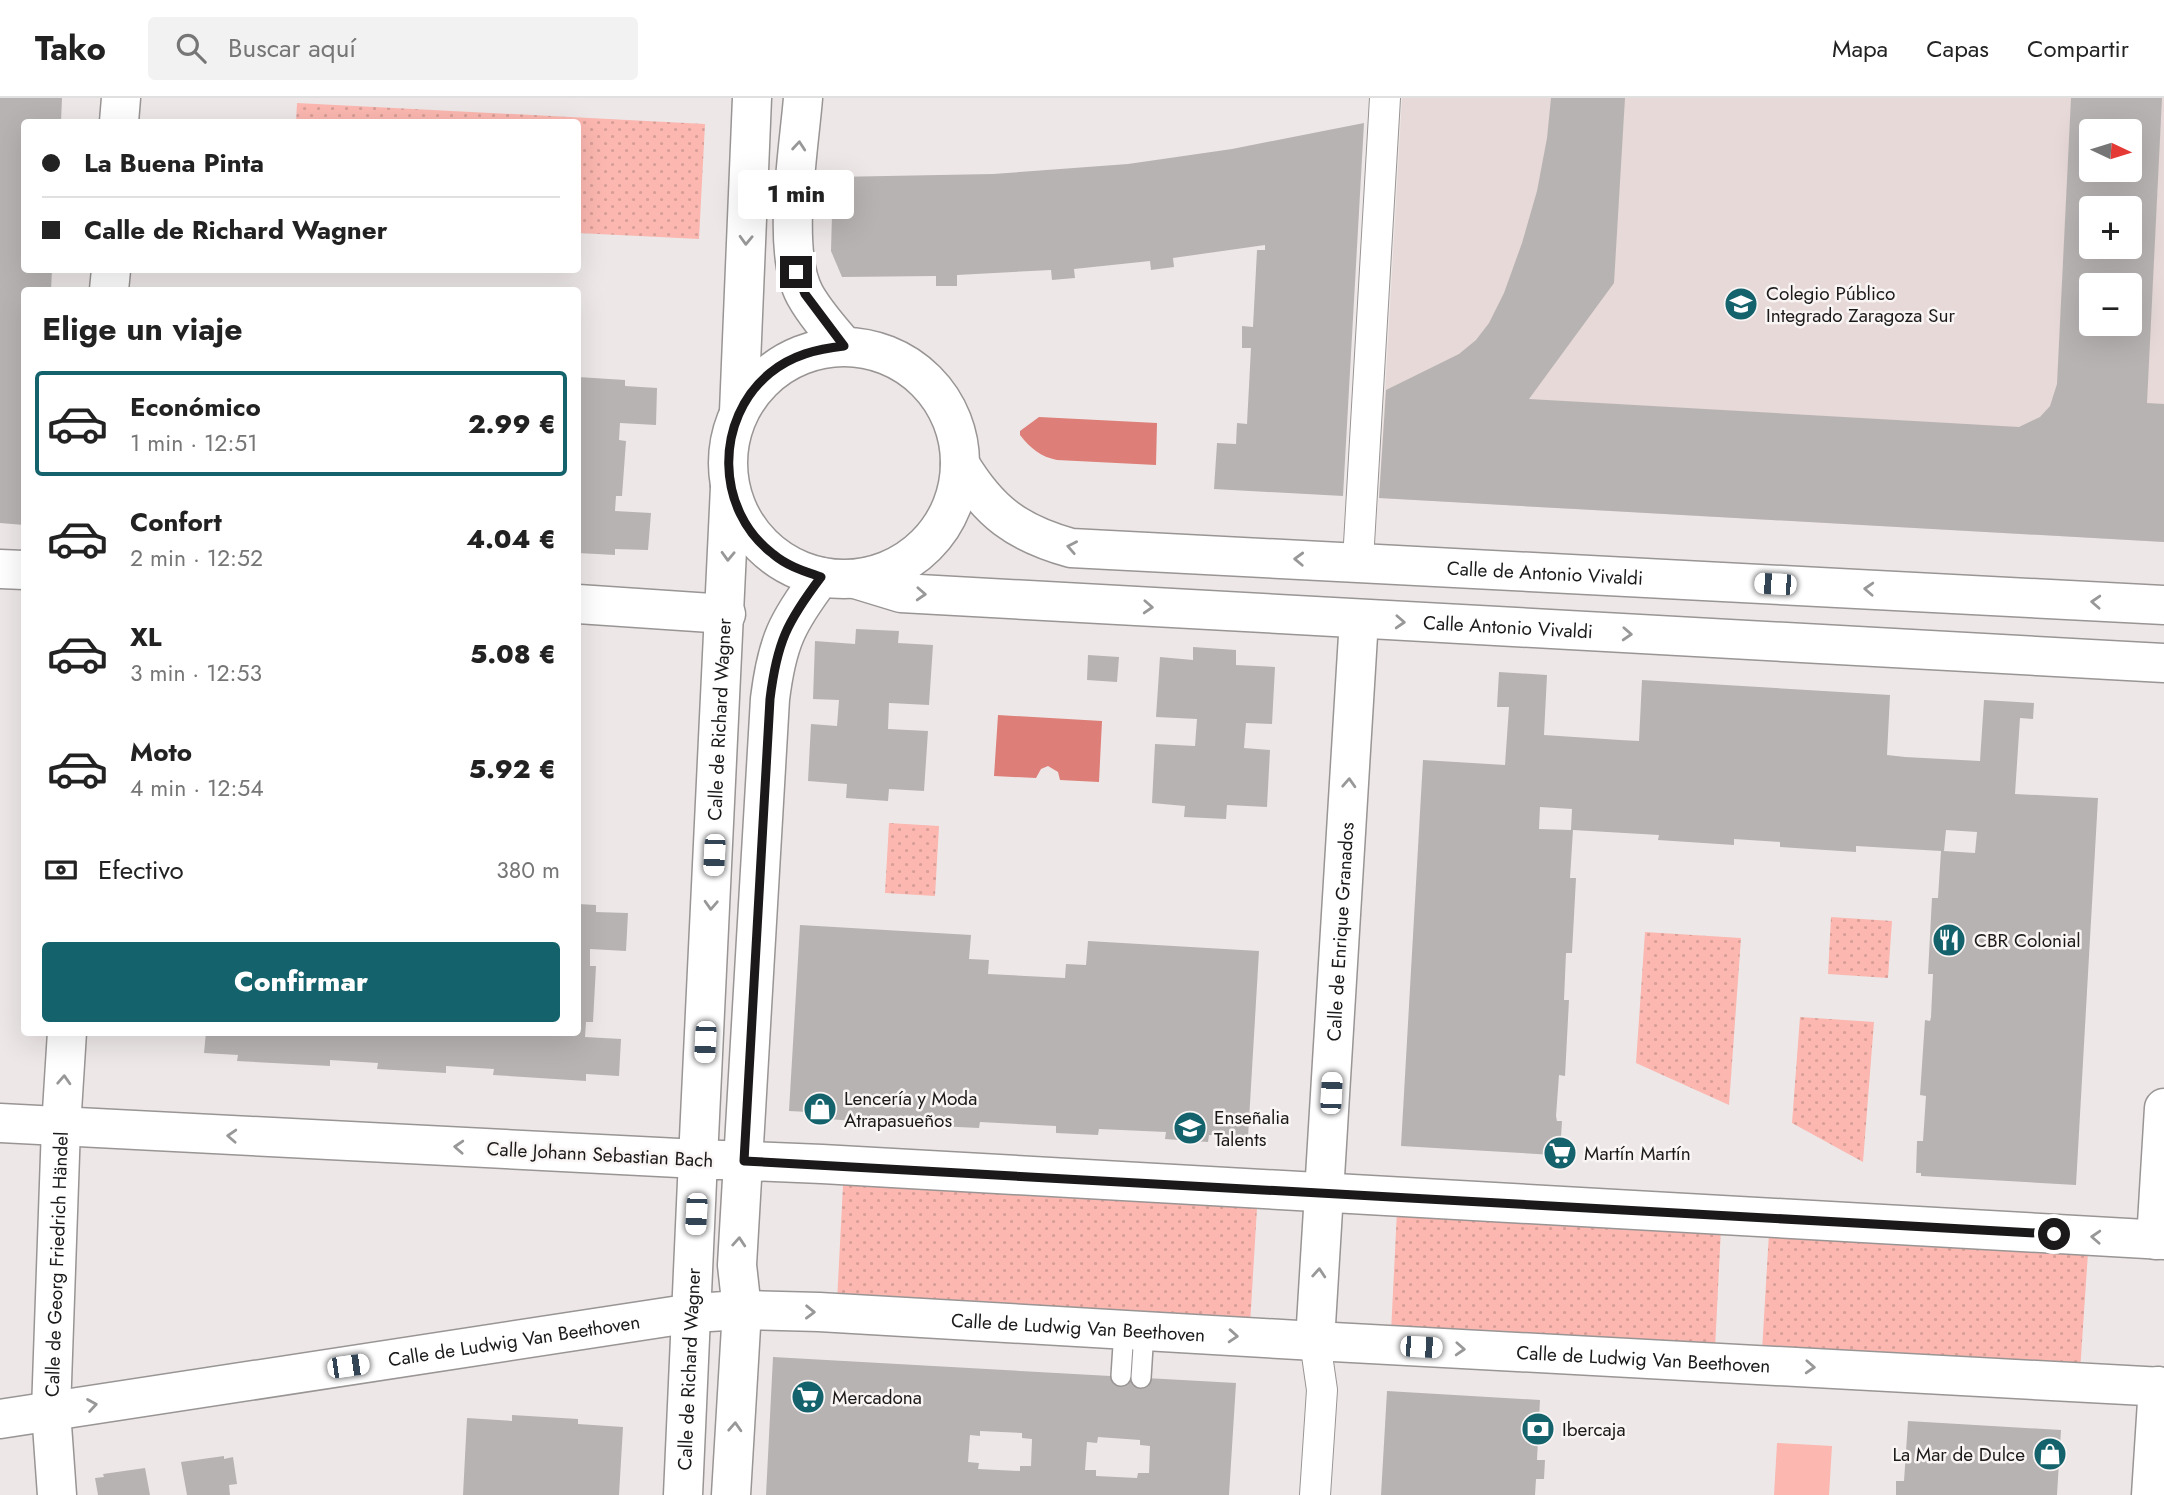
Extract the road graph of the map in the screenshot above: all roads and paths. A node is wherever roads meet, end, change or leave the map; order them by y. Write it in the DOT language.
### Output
graph roads {
  1 [pos="121,98"];
  2 [pos="751,98"];
  3 [pos="803,98"];
  4 [pos="1385,98"];
  5 [pos="119,119"];
  6 [pos="844,346"];
  7 [pos="739,412"];
  8 [pos="960,464"];
  9 [pos="730,487"];
  10 [pos="1358,561"];
  11 [pos="0,569"];
  12 [pos="21,570"];
  13 [pos="838,578"];
  14 [pos="581,604"];
  15 [pos="2164,606"];
  16 [pos="726,614"];
  17 [pos="1359,620"];
  18 [pos="2164,663"];
  19 [pos="67,1036"];
  20 [pos="2164,1108"];
  21 [pos="0,1124"];
  22 [pos="61,1127"];
  23 [pos="698,1159"];
  24 [pos="744,1161"];
  25 [pos="1324,1193"];
  26 [pos="2160,1240"];
  27 [pos="742,1310"];
  28 [pos="692,1312"];
  29 [pos="1134,1330"];
  30 [pos="1315,1341"];
  31 [pos="1131,1377"];
  32 [pos="2161,1387"];
  33 [pos="51,1411"];
  34 [pos="0,1419"];
  35 [pos="57,1495"];
  36 [pos="683,1495"];
  37 [pos="731,1495"];
  38 [pos="1315,1495"];
  39 [pos="2151,1495"];
  1 -- 5 [label="street"];
  2 -- 7 [label="street, one-way"];
  6 -- 3 [label="street, one-way"];
  4 -- 10 [label="street"];
  6 -- 7 [label="street"];
  6 -- 8 [label="street"];
  7 -- 9 [label="street"];
  10 -- 8 [label="street, Calle de Antonio Vivaldi, one-way"];
  8 -- 13 [label="street"];
  9 -- 13 [label="street"];
  9 -- 16 [label="street, Calle de Richard Wagner, one-way"];
  15 -- 10 [label="street, Calle de Antonio Vivaldi, one-way"];
  11 -- 12 [label="street"];
  13 -- 17 [label="street, Calle Antonio Vivaldi, one-way"];
  13 -- 24 [label="street"];
  14 -- 16 [label="street"];
  16 -- 23 [label="street, Calle de Richard Wagner, one-way"];
  17 -- 18 [label="street, Calle Antonio Vivaldi, one-way"];
  25 -- 17 [label="street, Calle de Enrique Granados, one-way"];
  22 -- 19 [label="street, Calle de Georg Friedrich Händel, one-way"];
  20 -- 26 [label="street"];
  21 -- 22 [label="street, Calle Johann Sebastian Bach"];
  23 -- 22 [label="street, Calle Johann Sebastian Bach, one-way"];
  22 -- 33 [label="street, Calle de Georg Friedrich Händel"];
  23 -- 24 [label="street, Calle Johann Sebastian Bach"];
  23 -- 28 [label="street, Calle de Richard Wagner"];
  24 -- 25 [label="street, Calle Johann Sebastian Bach"];
  27 -- 24 [label="street, one-way"];
  26 -- 25 [label="street, Calle Johann Sebastian Bach, one-way"];
  30 -- 25 [label="street, Calle de Enrique Granados, one-way"];
  27 -- 28 [label="street, Calle de Ludwig Van Beethoven"];
  27 -- 29 [label="street, Calle de Ludwig Van Beethoven, one-way"];
  37 -- 27 [label="street, one-way"];
  33 -- 28 [label="street, Calle de Ludwig Van Beethoven, one-way"];
  28 -- 36 [label="street, Calle de Richard Wagner"];
  29 -- 30 [label="street, Calle de Ludwig Van Beethoven, one-way"];
  29 -- 31 [label="lane"];
  30 -- 32 [label="street, Calle de Ludwig Van Beethoven, one-way"];
  30 -- 38 [label="street, Calle de Enrique Granados"];
  32 -- 39 [label="street"];
  33 -- 34 [label="street, Calle de Ludwig Van Beethoven"];
  33 -- 35 [label="street, Calle de Georg Friedrich Händel"];
}
